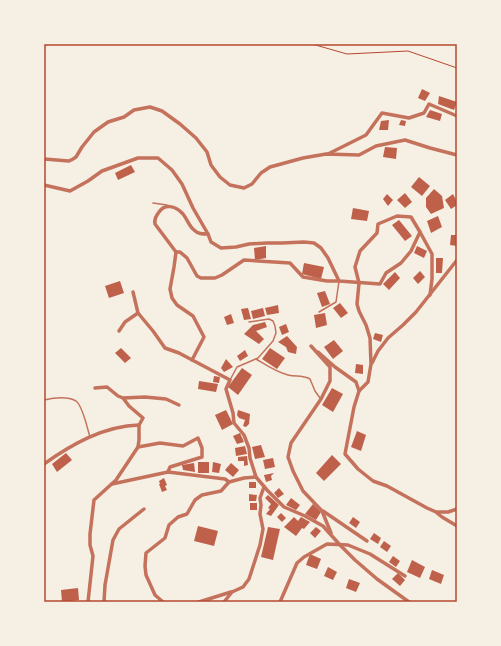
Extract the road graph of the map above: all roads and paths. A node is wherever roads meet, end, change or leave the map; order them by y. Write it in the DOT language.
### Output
graph roads {
  1 [pos="312,44"];
  2 [pos="457,68"];
  3 [pos="457,116"];
  4 [pos="326,154"];
  5 [pos="457,155"];
  6 [pos="44,159"];
  7 [pos="44,185"];
  8 [pos="153,203"];
  9 [pos="169,206"];
  10 [pos="420,232"];
  11 [pos="208,234"];
  12 [pos="176,252"];
  13 [pos="457,260"];
  14 [pos="338,281"];
  15 [pos="358,282"];
  16 [pos="133,292"];
  17 [pos="430,295"];
  18 [pos="319,312"];
  19 [pos="138,313"];
  20 [pos="249,322"];
  21 [pos="119,331"];
  22 [pos="256,359"];
  23 [pos="192,360"];
  24 [pos="371,364"];
  25 [pos="230,380"];
  26 [pos="95,388"];
  27 [pos="359,391"];
  28 [pos="123,398"];
  29 [pos="321,399"];
  30 [pos="44,400"];
  31 [pos="179,405"];
  32 [pos="139,425"];
  33 [pos="90,437"];
  34 [pos="138,447"];
  35 [pos="44,464"];
  36 [pos="168,472"];
  37 [pos="256,477"];
  38 [pos="229,482"];
  39 [pos="111,485"];
  40 [pos="264,487"];
  41 [pos="144,509"];
  42 [pos="457,509"];
  43 [pos="322,511"];
  44 [pos="436,512"];
  45 [pos="457,526"];
  46 [pos="333,538"];
  47 [pos="367,542"];
  48 [pos="340,545"];
  49 [pos="406,576"];
  50 [pos="232,592"];
  51 [pos="88,602"];
  52 [pos="104,602"];
  53 [pos="163,602"];
  54 [pos="199,602"];
  55 [pos="224,602"];
  56 [pos="280,602"];
  57 [pos="409,602"];
  1 -- 2 [label="path"];
  3 -- 4 [label="street"];
  4 -- 5 [label="street"];
  4 -- 6 [label="street"];
  7 -- 11 [label="street"];
  8 -- 9 [label="lane"];
  9 -- 11 [label="street"];
  9 -- 12 [label="street"];
  10 -- 15 [label="street"];
  10 -- 15 [label="street"];
  10 -- 17 [label="street"];
  11 -- 14 [label="street"];
  12 -- 14 [label="street"];
  12 -- 23 [label="street"];
  13 -- 17 [label="street"];
  14 -- 15 [label="street"];
  14 -- 18 [label="lane"];
  15 -- 24 [label="street"];
  16 -- 19 [label="street"];
  17 -- 24 [label="street"];
  19 -- 21 [label="street"];
  19 -- 23 [label="street"];
  20 -- 22 [label="lane"];
  22 -- 25 [label="lane"];
  22 -- 29 [label="lane"];
  23 -- 25 [label="street"];
  24 -- 27 [label="street"];
  25 -- 37 [label="street"];
  26 -- 28 [label="street"];
  27 -- 29 [label="street"];
  27 -- 44 [label="street"];
  28 -- 31 [label="street"];
  28 -- 32 [label="street"];
  29 -- 43 [label="street"];
  30 -- 33 [label="lane"];
  32 -- 33 [label="street"];
  32 -- 34 [label="street"];
  33 -- 35 [label="street"];
  34 -- 36 [label="street"];
  34 -- 39 [label="street"];
  36 -- 38 [label="street"];
  36 -- 39 [label="street"];
  37 -- 38 [label="street"];
  37 -- 40 [label="street"];
  38 -- 53 [label="street"];
  39 -- 51 [label="street"];
  40 -- 46 [label="street"];
  40 -- 50 [label="street"];
  41 -- 52 [label="street"];
  42 -- 44 [label="street"];
  43 -- 46 [label="street"];
  43 -- 47 [label="street"];
  44 -- 45 [label="street"];
  46 -- 48 [label="street"];
  48 -- 49 [label="street"];
  48 -- 56 [label="street"];
  48 -- 57 [label="street"];
  50 -- 54 [label="street"];
  50 -- 55 [label="street"];
}
